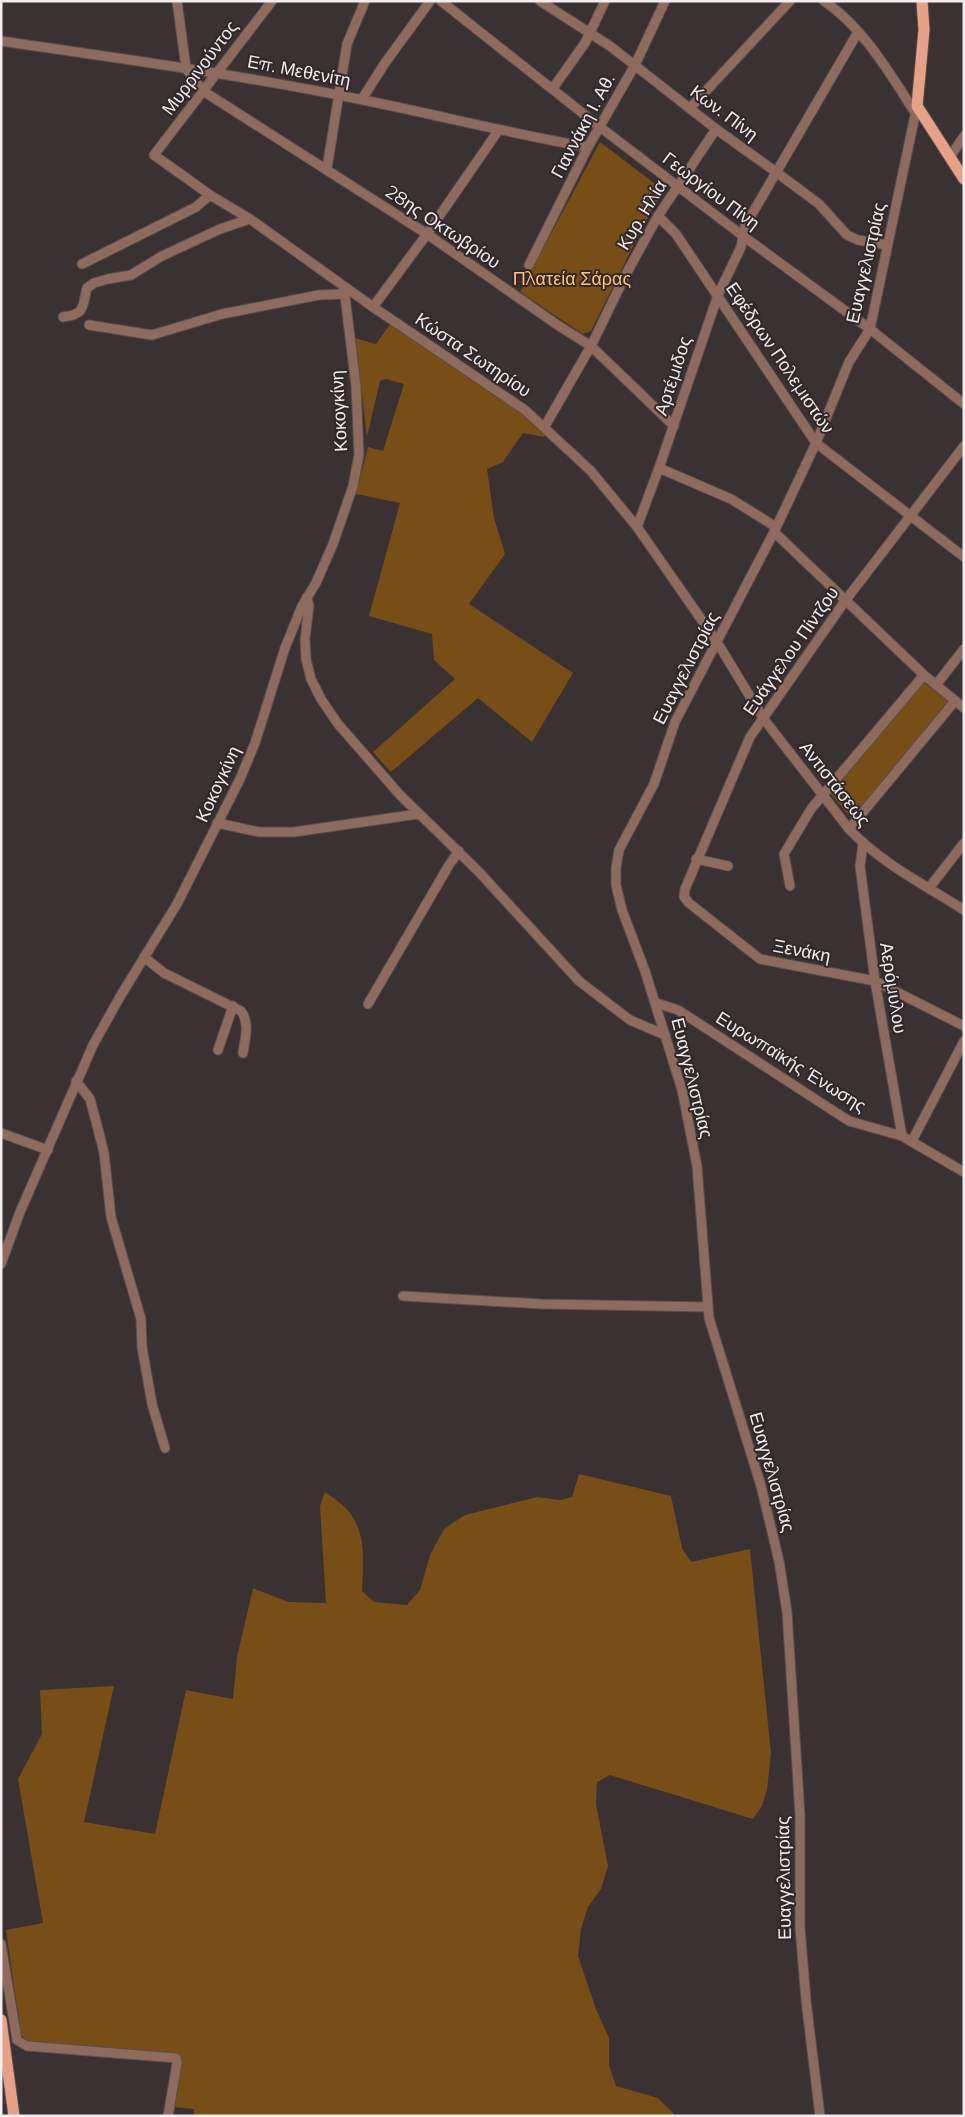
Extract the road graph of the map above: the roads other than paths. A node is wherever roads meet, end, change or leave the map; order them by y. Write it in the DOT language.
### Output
graph roads {
  1 [pos="177,1"];
  2 [pos="272,1"];
  3 [pos="366,1"];
  4 [pos="430,1"];
  5 [pos="441,1"];
  6 [pos="540,1"];
  7 [pos="605,1"];
  8 [pos="665,1"];
  9 [pos="790,1"];
  10 [pos="824,1"];
  11 [pos="922,1"];
  12 [pos="858,32"];
  13 [pos="590,34"];
  14 [pos="1,41"];
  15 [pos="635,64"];
  16 [pos="186,68"];
  17 [pos="218,72"];
  18 [pos="553,88"];
  19 [pos="203,91"];
  20 [pos="340,96"];
  21 [pos="362,99"];
  22 [pos="690,108"];
  23 [pos="916,110"];
  24 [pos="600,127"];
  25 [pos="716,129"];
  26 [pos="498,131"];
  27 [pos="964,136"];
  28 [pos="588,146"];
  29 [pos="154,155"];
  30 [pos="950,157"];
  31 [pos="327,168"];
  32 [pos="776,172"];
  33 [pos="964,179"];
  34 [pos="678,185"];
  35 [pos="210,196"];
  36 [pos="658,216"];
  37 [pos="250,220"];
  38 [pos="427,234"];
  39 [pos="743,236"];
  40 [pos="887,245"];
  41 [pos="82,264"];
  42 [pos="530,265"];
  43 [pos="345,291"];
  44 [pos="718,295"];
  45 [pos="373,307"];
  46 [pos="63,317"];
  47 [pos="89,325"];
  48 [pos="870,329"];
  49 [pos="591,346"];
  50 [pos="964,404"];
  51 [pos="545,426"];
  52 [pos="674,426"];
  53 [pos="816,443"];
  54 [pos="964,446"];
  55 [pos="659,468"];
  56 [pos="910,516"];
  57 [pos="637,527"];
  58 [pos="775,529"];
  59 [pos="964,557"];
  60 [pos="308,597"];
  61 [pos="845,601"];
  62 [pos="717,642"];
  63 [pos="964,648"];
  64 [pos="924,675"];
  65 [pos="936,685"];
  66 [pos="955,701"];
  67 [pos="964,708"];
  68 [pos="763,718"];
  69 [pos="822,796"];
  70 [pos="418,814"];
  71 [pos="217,823"];
  72 [pos="849,829"];
  73 [pos="863,844"];
  74 [pos="964,844"];
  75 [pos="459,852"];
  76 [pos="696,859"];
  77 [pos="728,866"];
  78 [pos="790,886"];
  79 [pos="929,888"];
  80 [pos="684,898"];
  81 [pos="964,910"];
  82 [pos="144,957"];
  83 [pos="875,982"];
  84 [pos="656,1003"];
  85 [pos="368,1004"];
  86 [pos="232,1006"];
  87 [pos="964,1026"];
  88 [pos="665,1035"];
  89 [pos="964,1041"];
  90 [pos="218,1050"];
  91 [pos="243,1053"];
  92 [pos="76,1081"];
  93 [pos="1,1133"];
  94 [pos="902,1136"];
  95 [pos="912,1141"];
  96 [pos="48,1150"];
  97 [pos="964,1172"];
  98 [pos="1,1264"];
  99 [pos="404,1296"];
  100 [pos="708,1307"];
  101 [pos="165,1448"];
  102 [pos="1,1944"];
  103 [pos="1,2020"];
  104 [pos="14,2116"];
  105 [pos="168,2116"];
  106 [pos="820,2116"];
  1 -- 16 [label="street"];
  2 -- 17 [label="street, Μυρρινούντος"];
  3 -- 20 [label="street"];
  4 -- 21 [label="street"];
  5 -- 18 [label="street, Γεωργίου Πίνη"];
  6 -- 13 [label="street, Κων. Πίνη"];
  7 -- 13 [label="street"];
  8 -- 15 [label="street, Γιαννάκη Ι. Αθ."];
  9 -- 22 [label="street"];
  10 -- 12 [label="street"];
  11 -- 23 [label="main road"];
  12 -- 23 [label="street"];
  12 -- 32 [label="street, Αρτέμιδος"];
  13 -- 15 [label="street, Κων. Πίνη"];
  13 -- 18 [label="street"];
  14 -- 16 [label="street, Επ. Μεθενίτη"];
  15 -- 22 [label="street, Κων. Πίνη"];
  15 -- 24 [label="street, Γιαννάκη Ι. Αθ."];
  16 -- 17 [label="street, Επ. Μεθενίτη"];
  16 -- 19 [label="street"];
  17 -- 19 [label="street, Μυρρινούντος"];
  17 -- 20 [label="street, Επ. Μεθενίτη"];
  18 -- 24 [label="street, Γεωργίου Πίνη"];
  19 -- 29 [label="street, Μυρρινούντος"];
  19 -- 31 [label="street, 28ης Οκτωβρίου"];
  20 -- 21 [label="street, Επ. Μεθενίτη"];
  20 -- 31 [label="street"];
  21 -- 26 [label="street, Επ. Μεθενίτη"];
  22 -- 25 [label="street, Κων. Πίνη"];
  23 -- 30 [label="main road"];
  23 -- 40 [label="street, Ευαγγελιστρίας"];
  24 -- 28 [label="street, Γιαννάκη Ι. Αθ."];
  24 -- 34 [label="street, Γεωργίου Πίνη"];
  25 -- 32 [label="street, Κων. Πίνη"];
  25 -- 34 [label="street, Κυρ. Ηλία"];
  26 -- 28 [label="street, Επ. Μεθενίτη"];
  26 -- 38 [label="street"];
  27 -- 30 [label="street"];
  28 -- 42 [label="street, Γιαννάκη Ι. Αθ."];
  29 -- 35 [label="street, Κώστα Σωτηρίου"];
  30 -- 33 [label="main road"];
  31 -- 38 [label="street, 28ης Οκτωβρίου"];
  32 -- 39 [label="street, Αρτέμιδος"];
  32 -- 40 [label="street, Κων. Πίνη"];
  34 -- 36 [label="street, Κυρ. Ηλία"];
  34 -- 39 [label="street, Γεωργίου Πίνη"];
  35 -- 37 [label="street, Κώστα Σωτηρίου"];
  35 -- 41 [label="street"];
  36 -- 44 [label="street, Εφέδρων Πολεμιστών"];
  36 -- 49 [label="street, Κυρ. Ηλία"];
  37 -- 43 [label="street, Κώστα Σωτηρίου"];
  37 -- 46 [label="street"];
  38 -- 45 [label="street"];
  38 -- 49 [label="street, 28ης Οκτωβρίου"];
  39 -- 44 [label="street, Αρτέμιδος"];
  39 -- 48 [label="street, Γεωργίου Πίνη"];
  40 -- 48 [label="street, Ευαγγελιστρίας"];
  43 -- 45 [label="street, Κώστα Σωτηρίου"];
  43 -- 47 [label="street"];
  43 -- 60 [label="street, Κοκογκίνη"];
  44 -- 52 [label="street, Αρτέμιδος"];
  44 -- 53 [label="street, Εφέδρων Πολεμιστών"];
  45 -- 51 [label="street, Κώστα Σωτηρίου"];
  48 -- 50 [label="street, Γεωργίου Πίνη"];
  48 -- 53 [label="street, Ευαγγελιστρίας"];
  49 -- 51 [label="street, Κυρ. Ηλία"];
  49 -- 52 [label="street, 28ης Οκτωβρίου"];
  51 -- 57 [label="street, Κώστα Σωτηρίου"];
  52 -- 55 [label="street, Αρτέμιδος"];
  53 -- 56 [label="street, Εφέδρων Πολεμιστών"];
  53 -- 58 [label="street, Ευαγγελιστρίας"];
  54 -- 56 [label="street, Ευάγγελου Πίντζου"];
  55 -- 57 [label="street, Αρτέμιδος"];
  55 -- 58 [label="street"];
  56 -- 59 [label="street, Εφέδρων Πολεμιστών"];
  56 -- 61 [label="street, Ευάγγελου Πίντζου"];
  57 -- 62 [label="street, Κώστα Σωτηρίου"];
  58 -- 61 [label="street"];
  58 -- 62 [label="street, Ευαγγελιστρίας"];
  60 -- 70 [label="street"];
  60 -- 71 [label="street, Κοκογκίνη"];
  61 -- 64 [label="street"];
  61 -- 68 [label="street, Ευάγγελου Πίντζου"];
  62 -- 68 [label="street, Αντιστάσεως"];
  62 -- 84 [label="street, Ευαγγελιστρίας"];
  63 -- 65 [label="street"];
  64 -- 65 [label="street"];
  64 -- 69 [label="street"];
  65 -- 66 [label="street"];
  66 -- 67 [label="street"];
  66 -- 72 [label="street"];
  68 -- 69 [label="street, Αντιστάσεως"];
  68 -- 76 [label="street, Ευάγγελου Πίντζου"];
  69 -- 72 [label="street, Αντιστάσεως"];
  69 -- 78 [label="street"];
  70 -- 71 [label="street"];
  70 -- 75 [label="street"];
  71 -- 82 [label="street, Κοκογκίνη"];
  72 -- 73 [label="street, Αντιστάσεως"];
  73 -- 79 [label="street, Αντιστάσεως"];
  73 -- 83 [label="street, Αερόμυλου"];
  74 -- 79 [label="street"];
  75 -- 85 [label="street"];
  75 -- 88 [label="street"];
  76 -- 77 [label="street"];
  76 -- 80 [label="street, Ευάγγελου Πίντζου"];
  79 -- 81 [label="street, Αντιστάσεως"];
  80 -- 83 [label="street, Ξενάκη"];
  82 -- 86 [label="street"];
  82 -- 92 [label="street, Κοκογκίνη"];
  83 -- 87 [label="street, Ξενάκη"];
  83 -- 94 [label="street, Αερόμυλου"];
  84 -- 88 [label="street, Ευαγγελιστρίας"];
  84 -- 94 [label="street, Ευρωπαϊκής Ένωσης"];
  86 -- 90 [label="street"];
  86 -- 91 [label="street"];
  88 -- 100 [label="street, Ευαγγελιστρίας"];
  89 -- 95 [label="street"];
  92 -- 96 [label="street, Κοκογκίνη"];
  92 -- 101 [label="street"];
  93 -- 96 [label="street"];
  94 -- 95 [label="street, Ευρωπαϊκής Ένωσης"];
  95 -- 97 [label="street, Ευρωπαϊκής Ένωσης"];
  96 -- 98 [label="street, Κοκογκίνη"];
  99 -- 100 [label="street"];
  100 -- 106 [label="street, Ευαγγελιστρίας"];
  102 -- 105 [label="street"];
  103 -- 104 [label="main road"];
}
